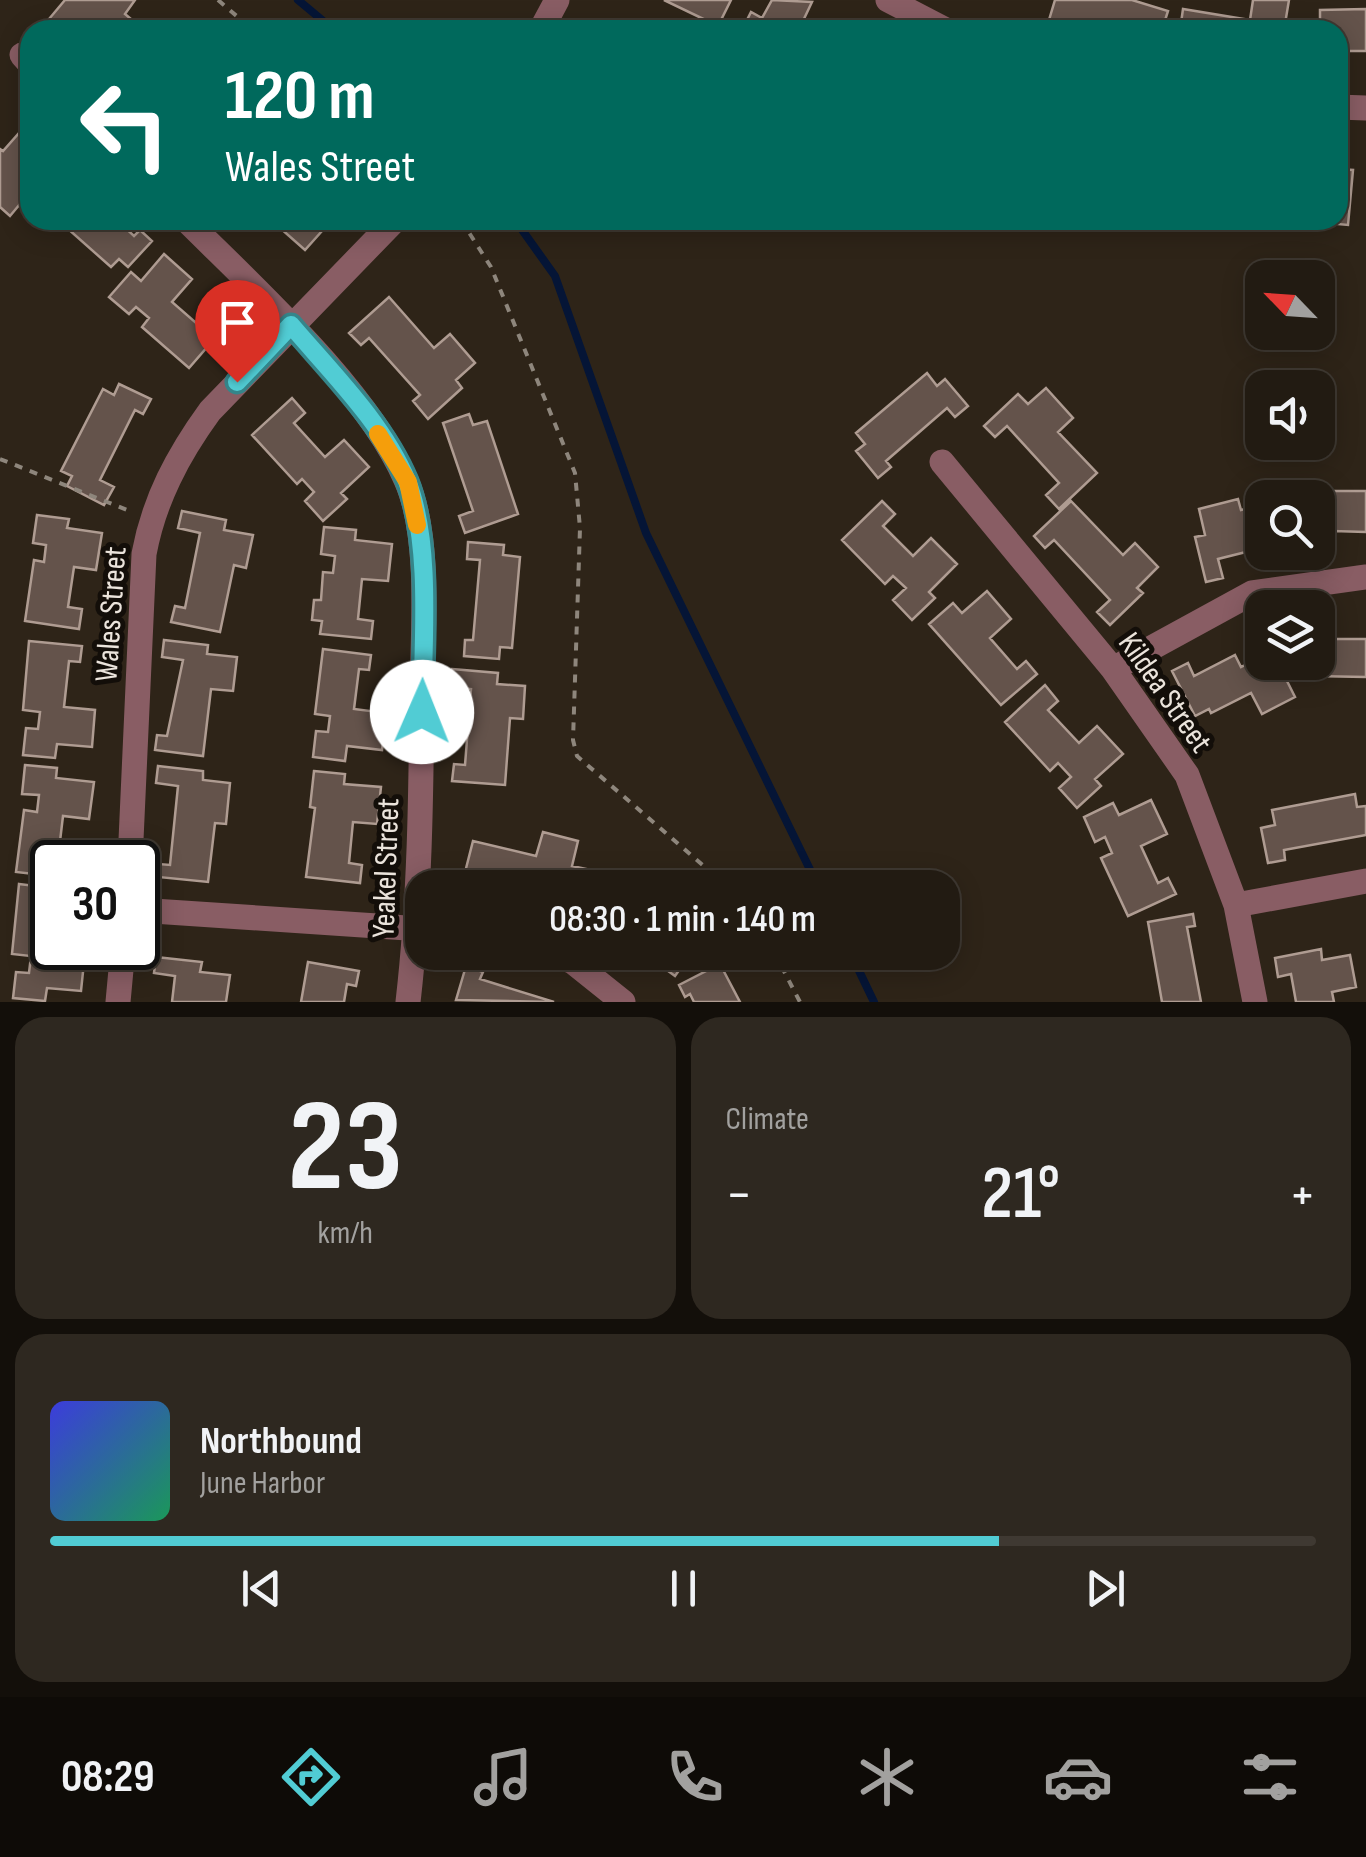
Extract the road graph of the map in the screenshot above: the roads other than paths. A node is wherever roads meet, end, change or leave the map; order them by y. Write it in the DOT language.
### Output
graph roads {
  1 [pos="888,0"];
  2 [pos="927,20"];
  3 [pos="196,230"];
  4 [pos="385,230"];
  5 [pos="291,325"];
  6 [pos="942,462"];
  7 [pos="1366,577"];
  8 [pos="1114,669"];
  9 [pos="131,840"];
  10 [pos="421,870"];
  11 [pos="1366,882"];
  12 [pos="1236,905"];
  13 [pos="160,911"];
  14 [pos="405,927"];
  15 [pos="121,970"];
  16 [pos="413,970"];
  17 [pos="583,970"];
  18 [pos="118,1002"];
  19 [pos="408,1002"];
  20 [pos="623,1002"];
  21 [pos="1255,1002"];
  1 -- 2 [label="street"];
  3 -- 5 [label="street, Yeakel Street"];
  4 -- 5 [label="street, Wales Street"];
  5 -- 9 [label="street, Wales Street"];
  5 -- 10 [label="street, Yeakel Street"];
  6 -- 8 [label="street, Kildea Street"];
  7 -- 8 [label="street"];
  8 -- 12 [label="street, Kildea Street"];
  11 -- 12 [label="street"];
  12 -- 21 [label="street, Kildea Street"];
  13 -- 14 [label="street"];
  15 -- 18 [label="street"];
  16 -- 19 [label="street, Yeakel Street"];
  17 -- 20 [label="street"];
}
